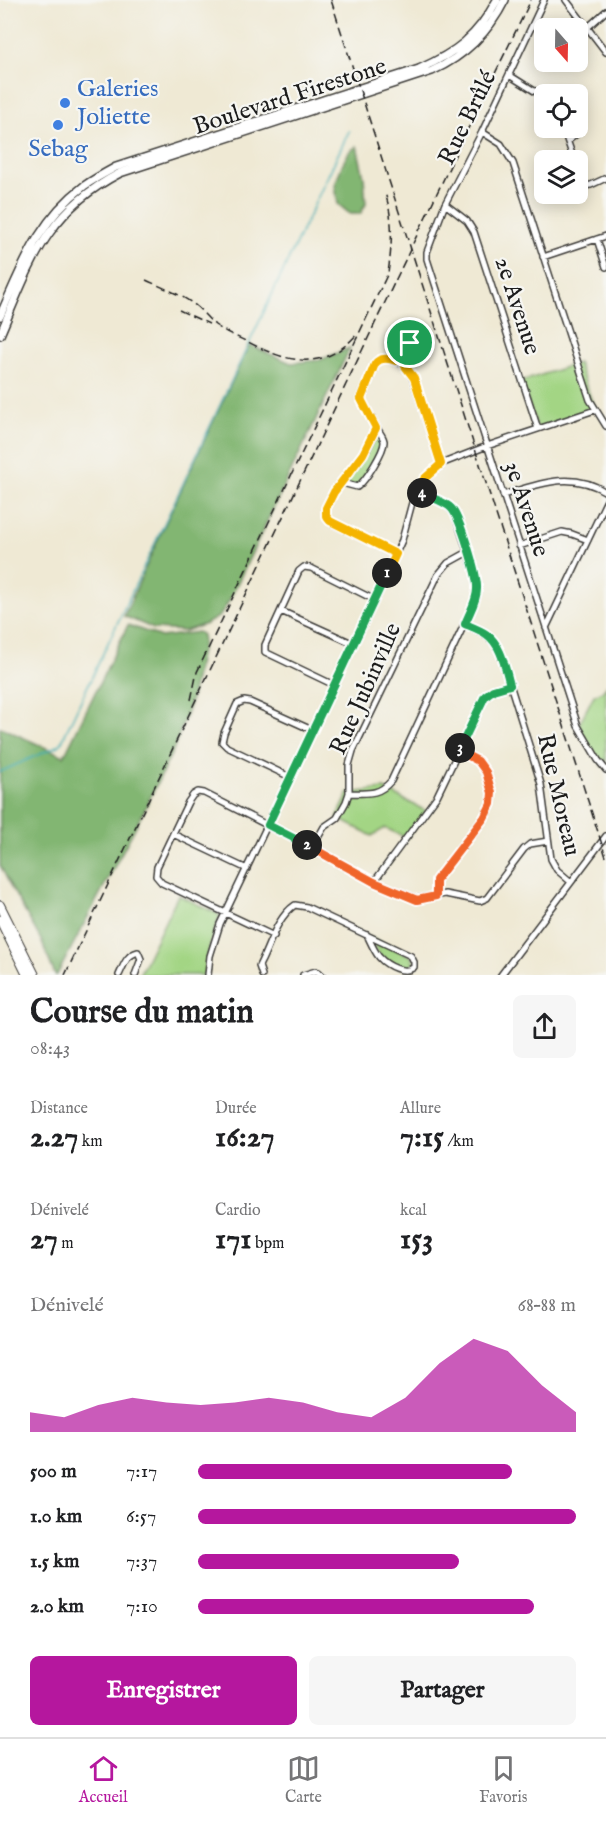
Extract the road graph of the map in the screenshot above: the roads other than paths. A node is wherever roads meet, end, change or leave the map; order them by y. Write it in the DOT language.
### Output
graph roads {
  1 [pos="497,0"];
  2 [pos="506,0"];
  3 [pos="544,0"];
  4 [pos="566,0"];
  5 [pos="606,11"];
  6 [pos="580,18"];
  7 [pos="588,27"];
  8 [pos="588,29"];
  9 [pos="606,52"];
  10 [pos="509,75"];
  11 [pos="534,91"];
  12 [pos="482,132"];
  13 [pos="567,138"];
  14 [pos="572,138"];
  15 [pos="568,141"];
  16 [pos="571,150"];
  17 [pos="606,178"];
  18 [pos="588,185"];
  19 [pos="445,204"];
  20 [pos="606,236"];
  21 [pos="597,239"];
  22 [pos="427,252"];
  23 [pos="543,257"];
  24 [pos="606,267"];
  25 [pos="0,316"];
  26 [pos="0,335"];
  27 [pos="396,361"];
  28 [pos="405,366"];
  29 [pos="595,410"];
  30 [pos="606,426"];
  31 [pos="376,428"];
  32 [pos="538,429"];
  33 [pos="487,446"];
  34 [pos="441,464"];
  35 [pos="342,483"];
  36 [pos="417,491"];
  37 [pos="606,492"];
  38 [pos="503,495"];
  39 [pos="606,502"];
  40 [pos="588,540"];
  41 [pos="519,546"];
  42 [pos="468,552"];
  43 [pos="396,554"];
  44 [pos="375,600"];
  45 [pos="281,611"];
  46 [pos="465,624"];
  47 [pos="546,628"];
  48 [pos="354,644"];
  49 [pos="334,685"];
  50 [pos="510,685"];
  51 [pos="312,730"];
  52 [pos="459,751"];
  53 [pos="606,770"];
  54 [pos="290,777"];
  55 [pos="349,793"];
  56 [pos="268,825"];
  57 [pos="173,834"];
  58 [pos="606,836"];
  59 [pos="548,841"];
  60 [pos="312,848"];
  61 [pos="247,869"];
  62 [pos="374,882"];
  63 [pos="571,882"];
  64 [pos="436,896"];
  65 [pos="0,905"];
  66 [pos="225,913"];
  67 [pos="0,920"];
  68 [pos="274,936"];
  69 [pos="367,936"];
  70 [pos="27,975"];
  71 [pos="35,975"];
  72 [pos="119,975"];
  73 [pos="135,975"];
  74 [pos="208,975"];
  75 [pos="262,975"];
  76 [pos="303,975"];
  77 [pos="322,975"];
  78 [pos="501,975"];
  1 -- 25 [label="main road, Boulevard Firestone"];
  2 -- 26 [label="main road, Boulevard Firestone"];
  3 -- 10 [label="street, Rue Brûlé"];
  4 -- 6 [label="street"];
  5 -- 7 [label="street"];
  8 -- 9 [label="street"];
  10 -- 11 [label="street"];
  10 -- 12 [label="street, Rue Brûlé"];
  12 -- 19 [label="street, Rue Brûlé"];
  12 -- 23 [label="street"];
  13 -- 15 [label="street"];
  14 -- 15 [label="street"];
  15 -- 16 [label="street"];
  17 -- 18 [label="street"];
  19 -- 22 [label="street, Rue Brûlé"];
  19 -- 32 [label="street, 2e Avenue"];
  20 -- 21 [label="street"];
  21 -- 23 [label="street"];
  21 -- 24 [label="street"];
  22 -- 33 [label="street, 3e Avenue"];
  23 -- 29 [label="street"];
  27 -- 28 [label="street"];
  27 -- 28 [label="street"];
  27 -- 31 [label="street"];
  28 -- 34 [label="street"];
  29 -- 30 [label="street"];
  29 -- 32 [label="street"];
  31 -- 35 [label="street"];
  31 -- 35 [label="street"];
  32 -- 33 [label="street"];
  33 -- 34 [label="street"];
  33 -- 38 [label="street, 3e Avenue"];
  34 -- 36 [label="street"];
  35 -- 43 [label="street"];
  36 -- 42 [label="street"];
  36 -- 43 [label="street"];
  37 -- 38 [label="street"];
  38 -- 41 [label="street, 3e Avenue"];
  39 -- 40 [label="street"];
  40 -- 41 [label="street"];
  40 -- 47 [label="street"];
  41 -- 47 [label="street, 3e Avenue"];
  42 -- 46 [label="street"];
  42 -- 55 [label="street, Rue Jubinville"];
  43 -- 44 [label="street"];
  44 -- 45 [label="street"];
  44 -- 48 [label="street"];
  45 -- 48 [label="street"];
  45 -- 49 [label="street"];
  46 -- 50 [label="street, Rue Moreau"];
  46 -- 55 [label="street"];
  47 -- 53 [label="street, 3e Avenue"];
  48 -- 49 [label="street"];
  49 -- 51 [label="street"];
  50 -- 52 [label="street"];
  50 -- 59 [label="street, Rue Moreau"];
  51 -- 54 [label="street"];
  51 -- 54 [label="street"];
  52 -- 62 [label="street"];
  52 -- 64 [label="street"];
  54 -- 56 [label="street"];
  55 -- 60 [label="street, Rue Jubinville"];
  56 -- 57 [label="street"];
  56 -- 60 [label="street"];
  56 -- 61 [label="street"];
  57 -- 61 [label="street"];
  57 -- 66 [label="street"];
  58 -- 63 [label="street"];
  59 -- 63 [label="street, Rue Moreau"];
  59 -- 64 [label="street"];
  60 -- 62 [label="street"];
  61 -- 66 [label="street"];
  62 -- 64 [label="street"];
  63 -- 78 [label="street"];
  65 -- 71 [label="highway"];
  66 -- 68 [label="street"];
  66 -- 74 [label="street"];
  67 -- 70 [label="highway"];
  68 -- 69 [label="street"];
  68 -- 75 [label="street"];
  69 -- 69 [label="street"];
  72 -- 73 [label="street"];
  76 -- 77 [label="street"];
}
